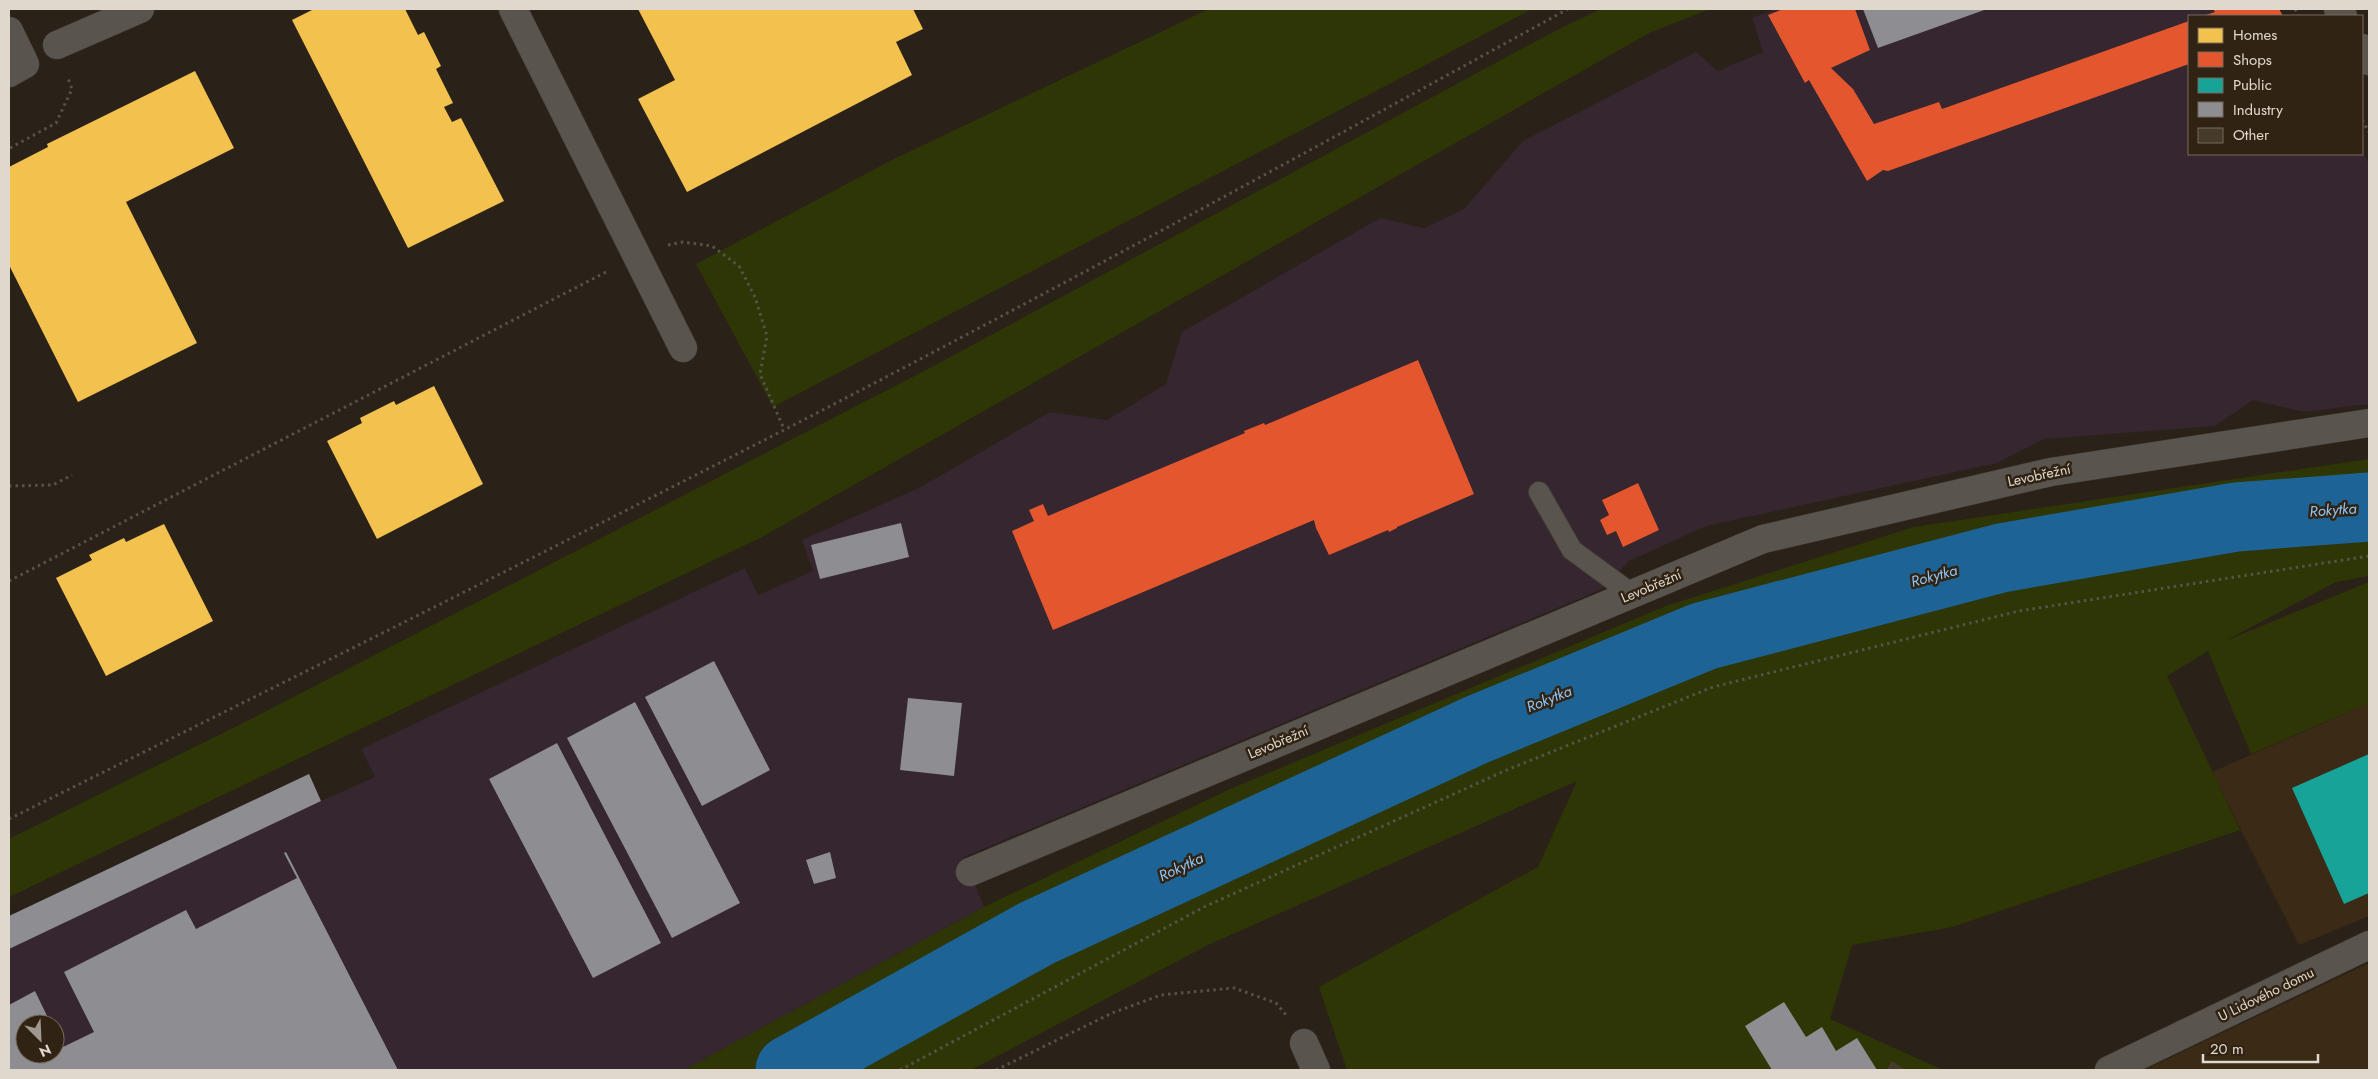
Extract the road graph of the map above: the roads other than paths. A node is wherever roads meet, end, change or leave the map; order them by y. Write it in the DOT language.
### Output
graph roads {
  1 [pos="140,9"];
  2 [pos="513,9"];
  3 [pos="9,32"];
  4 [pos="57,45"];
  5 [pos="2363,50"];
  6 [pos="2369,61"];
  7 [pos="17,68"];
  8 [pos="683,348"];
  9 [pos="2369,423"];
  10 [pos="1539,492"];
  11 [pos="1632,594"];
  12 [pos="970,872"];
  13 [pos="2369,945"];
  14 [pos="1304,1043"];
  15 [pos="1316,1070"];
  16 [pos="2109,1070"];
  1 -- 4 [label="street"];
  2 -- 8 [label="street"];
  3 -- 7 [label="street"];
  5 -- 6 [label="street"];
  9 -- 11 [label="street, Levobřežní"];
  10 -- 11 [label="lane"];
  11 -- 12 [label="street, Levobřežní"];
  13 -- 16 [label="street, U Lidového domu"];
  14 -- 15 [label="street"];
}
